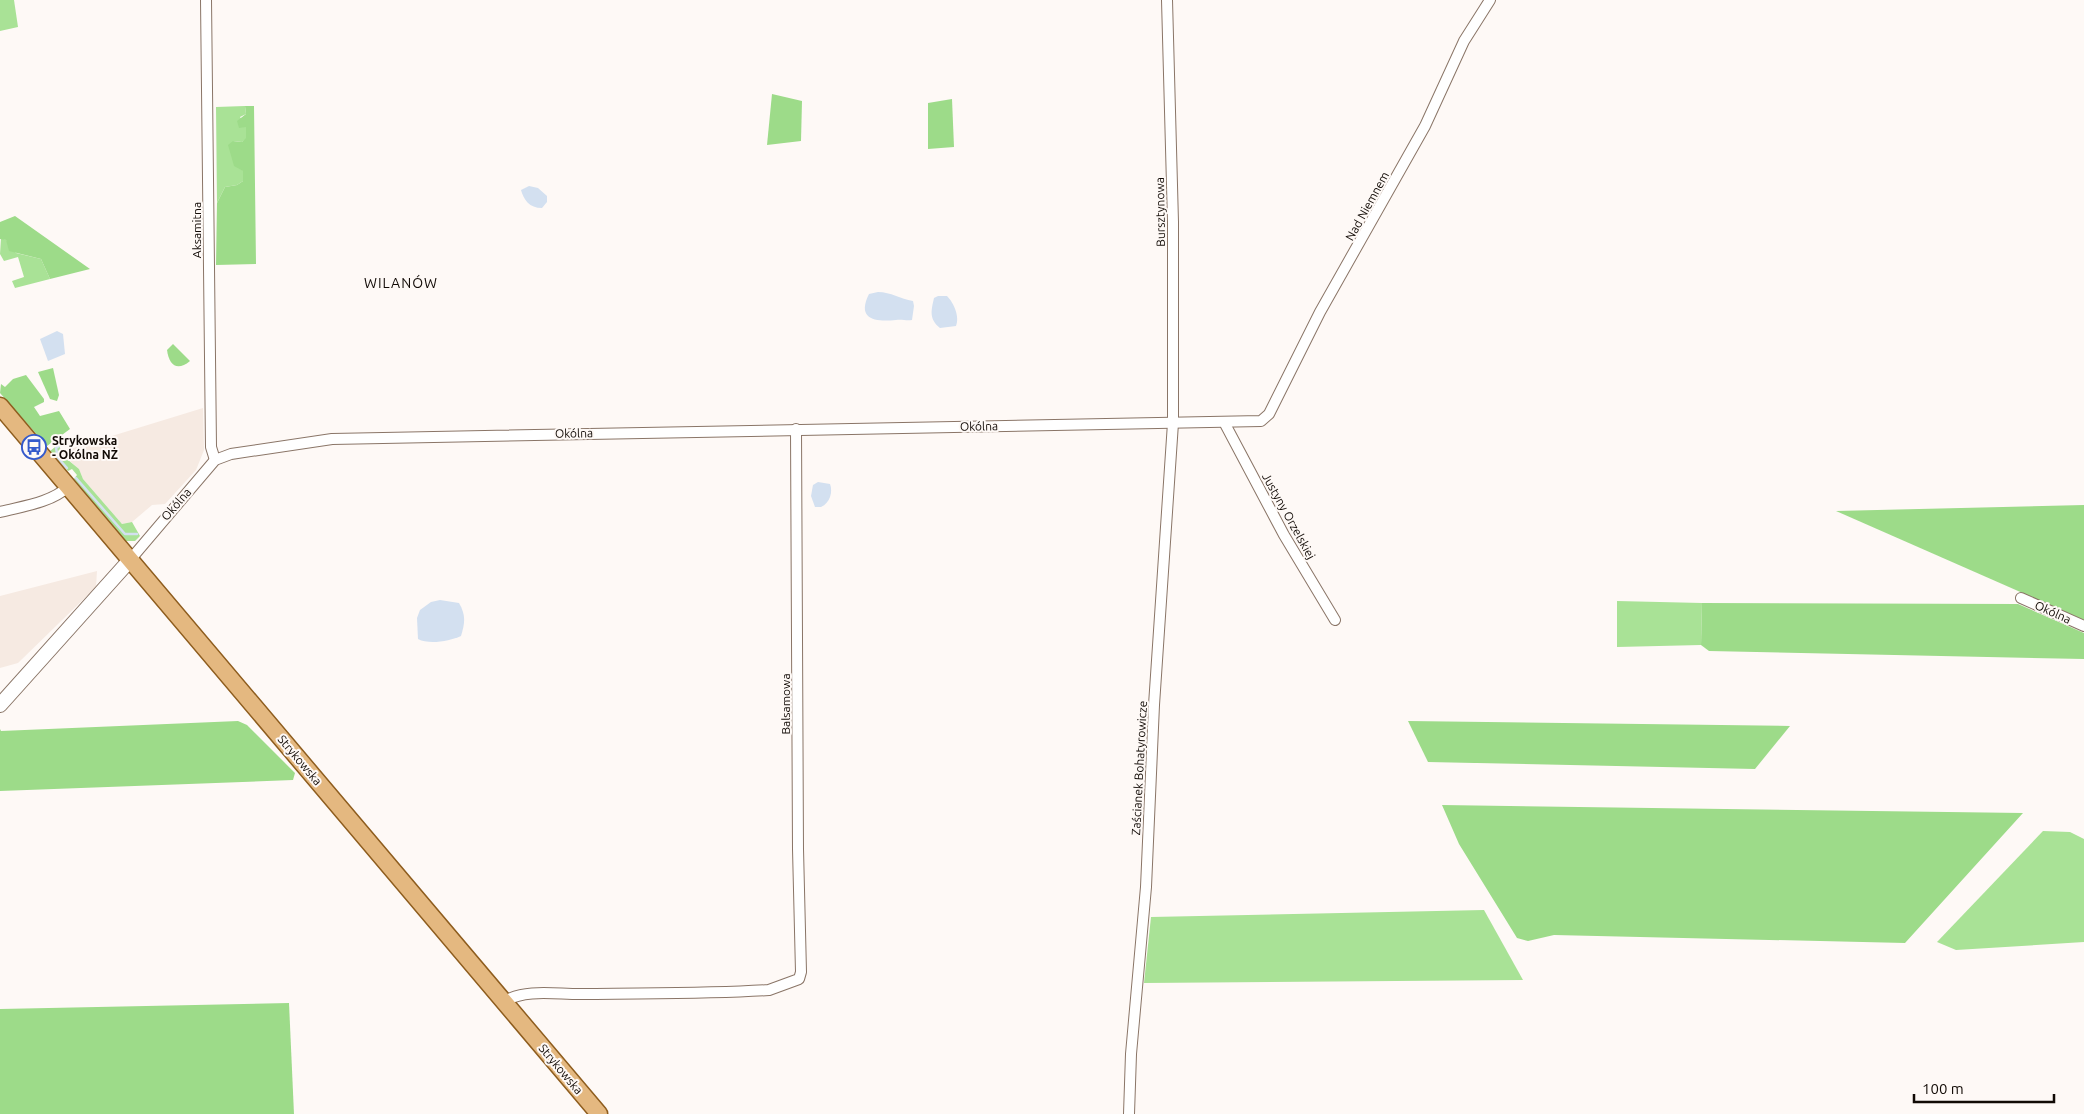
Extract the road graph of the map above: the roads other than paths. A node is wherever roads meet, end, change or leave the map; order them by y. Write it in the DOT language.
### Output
graph roads {
  1 [pos="206,0"];
  2 [pos="1167,0"];
  3 [pos="1490,0"];
  4 [pos="0,406"];
  5 [pos="1261,421"];
  6 [pos="1224,422"];
  7 [pos="1173,423"];
  8 [pos="796,429"];
  9 [pos="215,460"];
  10 [pos="68,487"];
  11 [pos="0,512"];
  12 [pos="130,560"];
  13 [pos="2021,598"];
  14 [pos="1335,620"];
  15 [pos="2084,626"];
  16 [pos="0,705"];
  17 [pos="504,1001"];
  18 [pos="600,1114"];
  19 [pos="1129,1114"];
  1 -- 9 [label="street, Aksamitna"];
  2 -- 7 [label="street, Bursztynowa"];
  3 -- 5 [label="street, Nad Niemnem"];
  4 -- 10 [label="main road, Strykowska"];
  5 -- 6 [label="street, Okólna"];
  6 -- 7 [label="street, Okólna"];
  6 -- 14 [label="street, Justyny Orzelskiej"];
  7 -- 8 [label="street, Okólna"];
  7 -- 19 [label="street, Zaścianek Bohatyrowicze"];
  8 -- 9 [label="street, Okólna"];
  8 -- 17 [label="street, Balsamowa"];
  9 -- 12 [label="street, Okólna"];
  10 -- 11 [label="street"];
  10 -- 12 [label="main road, Strykowska"];
  12 -- 16 [label="street, Okólna"];
  12 -- 17 [label="main road, Strykowska"];
  13 -- 15 [label="street, Okólna"];
  17 -- 18 [label="main road, Strykowska"];
}
